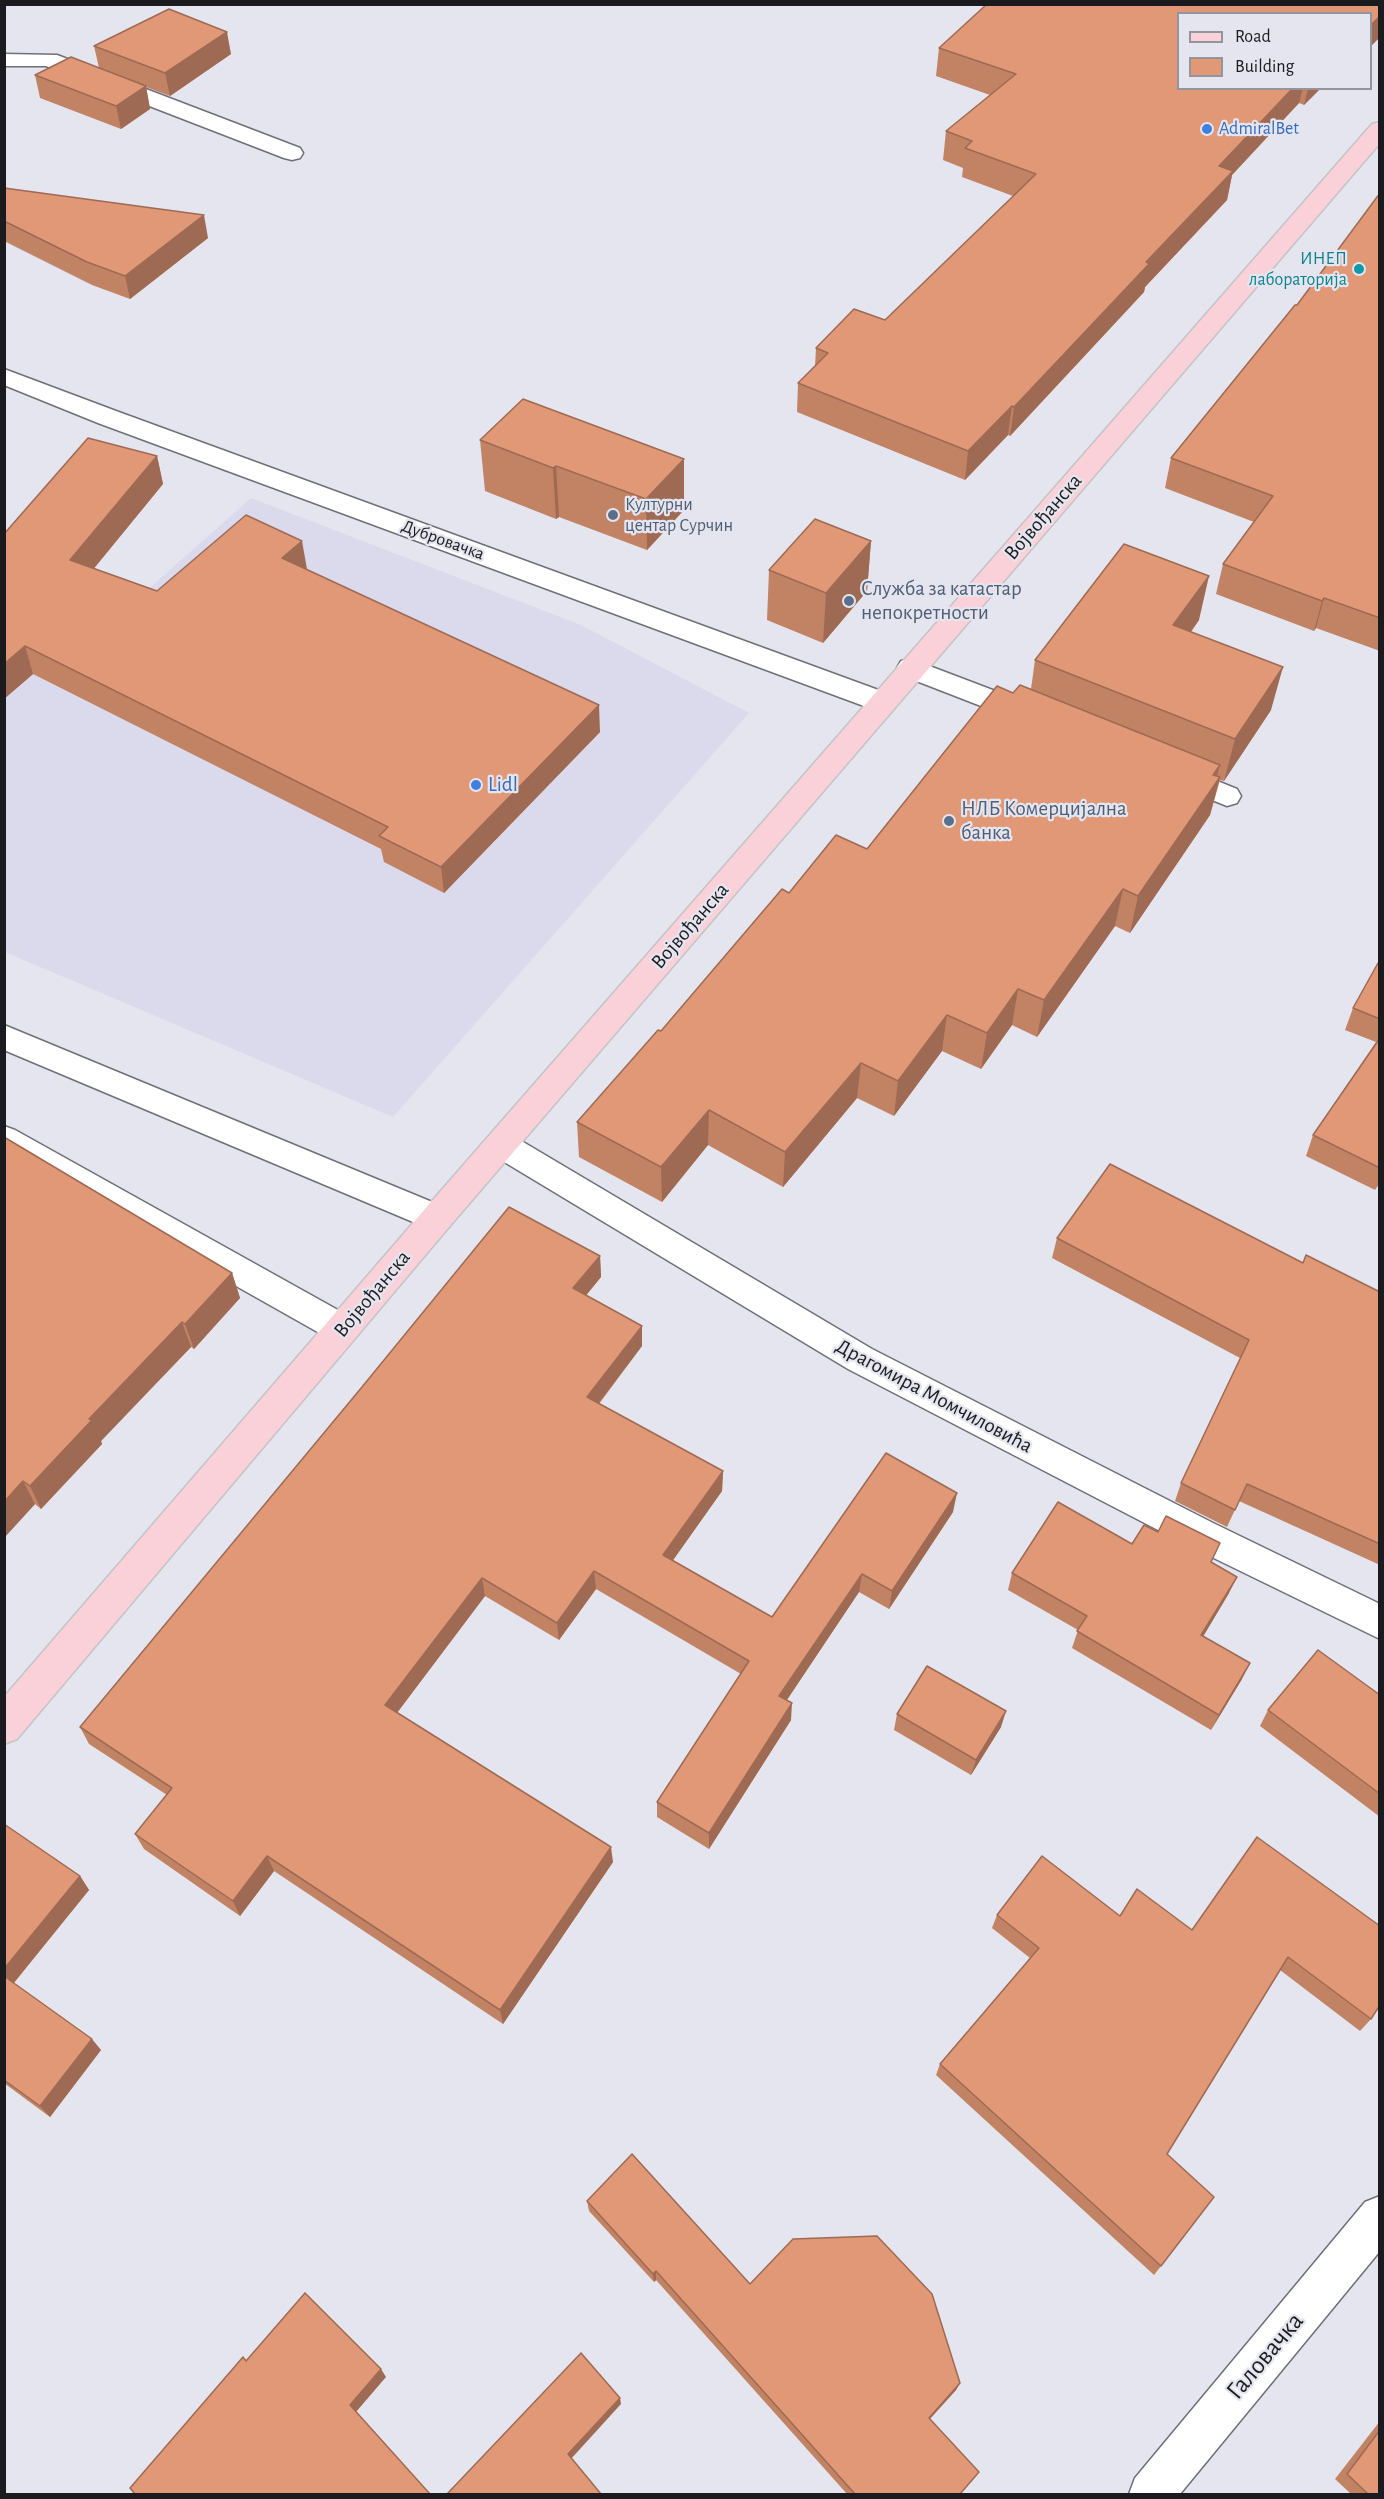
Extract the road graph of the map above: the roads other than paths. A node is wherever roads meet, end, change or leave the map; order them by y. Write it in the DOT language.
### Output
graph roads {
  1 [pos="4,60"];
  2 [pos="1380,129"];
  3 [pos="292,153"];
  4 [pos="4,376"];
  5 [pos="911,668"];
  6 [pos="882,702"];
  7 [pos="1056,726"];
  8 [pos="1152,765"];
  9 [pos="1227,796"];
  10 [pos="4,1037"];
  11 [pos="4,1139"];
  12 [pos="502,1145"];
  13 [pos="437,1218"];
  14 [pos="342,1329"];
  15 [pos="1380,1622"];
  16 [pos="4,1726"];
  17 [pos="1380,2217"];
  18 [pos="1151,2494"];
  1 -- 3 [label="street"];
  2 -- 5 [label="main road, Војвођанска"];
  4 -- 6 [label="street, Дубровачка"];
  5 -- 6 [label="main road, Војвођанска"];
  5 -- 7 [label="street"];
  6 -- 12 [label="main road, Војвођанска"];
  8 -- 9 [label="street"];
  10 -- 13 [label="street"];
  11 -- 14 [label="street"];
  12 -- 13 [label="main road, Војвођанска"];
  12 -- 15 [label="street, Драгомира Момчиловића"];
  13 -- 14 [label="main road, Војвођанска"];
  14 -- 16 [label="main road, Војвођанска"];
  17 -- 18 [label="street, Галовачка"];
}
